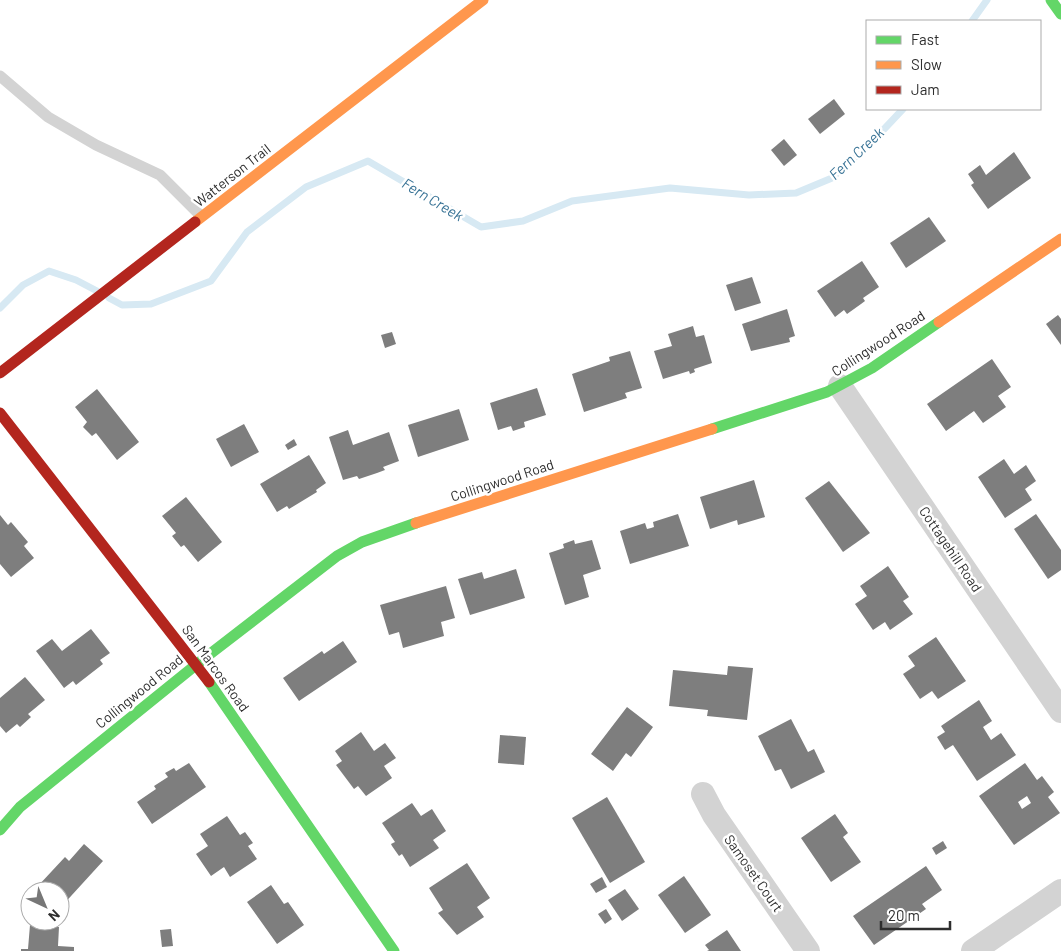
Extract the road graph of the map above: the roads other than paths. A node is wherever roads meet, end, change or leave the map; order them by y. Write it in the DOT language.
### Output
graph roads {
  1 [pos="483,0"];
  2 [pos="1051,0"];
  3 [pos="1061,14"];
  4 [pos="0,76"];
  5 [pos="203,217"];
  6 [pos="1061,239"];
  7 [pos="0,373"];
  8 [pos="840,386"];
  9 [pos="0,413"];
  10 [pos="197,664"];
  11 [pos="1061,711"];
  12 [pos="703,794"];
  13 [pos="0,830"];
  14 [pos="1061,890"];
  15 [pos="394,951"];
  16 [pos="808,951"];
  17 [pos="973,951"];
  1 -- 5 [label="street, Watterson Trail"];
  2 -- 3 [label="street"];
  4 -- 5 [label="lane"];
  5 -- 7 [label="street, Watterson Trail"];
  6 -- 8 [label="street, Collingwood Road"];
  8 -- 10 [label="street, Collingwood Road"];
  8 -- 11 [label="street, Cottagehill Road"];
  9 -- 10 [label="street, San Marcos Road"];
  10 -- 13 [label="street, Collingwood Road"];
  10 -- 15 [label="street, San Marcos Road"];
  12 -- 16 [label="street, Samoset Court"];
  14 -- 17 [label="street"];
}
